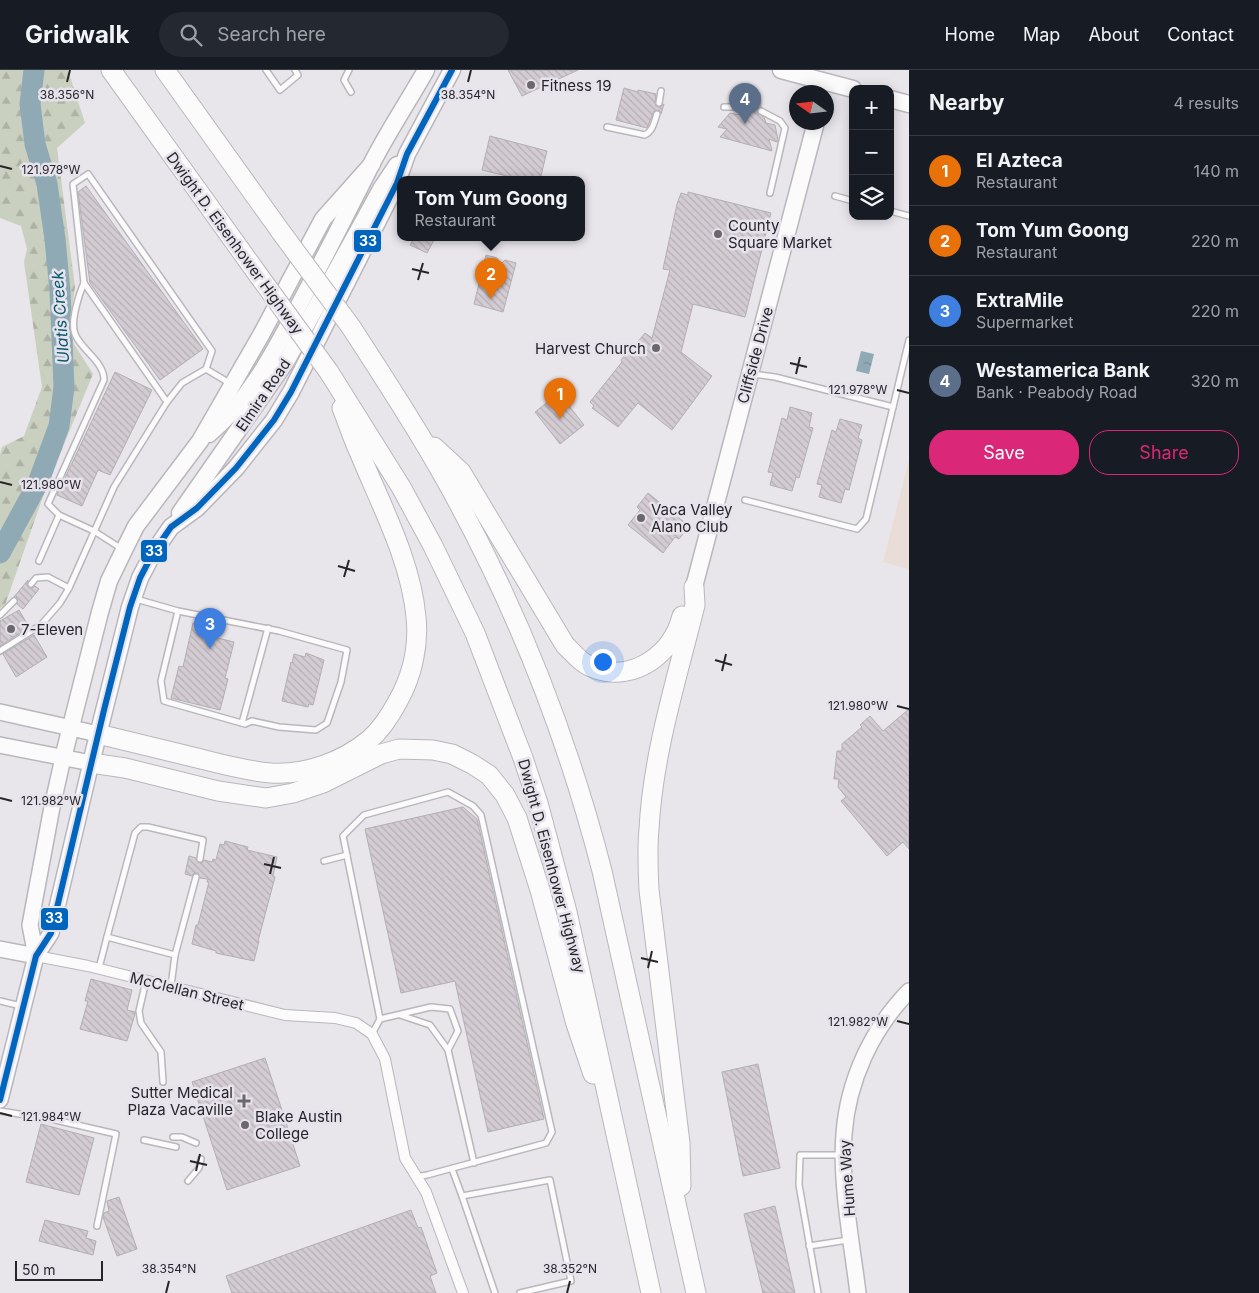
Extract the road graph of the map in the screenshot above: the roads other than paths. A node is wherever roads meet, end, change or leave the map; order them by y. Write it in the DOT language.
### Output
graph roads {
  1 [pos="111,70"];
  2 [pos="165,70"];
  3 [pos="266,70"];
  4 [pos="295,70"];
  5 [pos="350,70"];
  6 [pos="426,70"];
  7 [pos="452,70"];
  8 [pos="781,70"];
  9 [pos="820,85"];
  10 [pos="834,88"];
  11 [pos="849,89"];
  12 [pos="661,91"];
  13 [pos="351,92"];
  14 [pos="894,100"];
  15 [pos="659,103"];
  16 [pos="909,104"];
  17 [pos="747,106"];
  18 [pos="724,107"];
  19 [pos="761,110"];
  20 [pos="656,114"];
  21 [pos="606,127"];
  22 [pos="814,130"];
  23 [pos="407,154"];
  24 [pos="372,164"];
  25 [pos="399,176"];
  26 [pos="397,183"];
  27 [pos="770,193"];
  28 [pos="835,196"];
  29 [pos="849,200"];
  30 [pos="894,212"];
  31 [pos="909,216"];
  32 [pos="84,283"];
  33 [pos="909,340"];
  34 [pos="206,369"];
  35 [pos="328,372"];
  36 [pos="750,374"];
  37 [pos="231,384"];
  38 [pos="168,402"];
  39 [pos="893,407"];
  40 [pos="419,434"];
  41 [pos="200,442"];
  42 [pos="745,500"];
  43 [pos="59,515"];
  44 [pos="171,527"];
  45 [pos="94,531"];
  46 [pos="124,550"];
  47 [pos="39,561"];
  48 [pos="31,584"];
  49 [pos="694,587"];
  50 [pos="69,588"];
  51 [pos="133,598"];
  52 [pos="14,601"];
  53 [pos="178,610"];
  54 [pos="0,615"];
  55 [pos="268,628"];
  56 [pos="0,650"];
  57 [pos="0,712"];
  58 [pos="242,723"];
  59 [pos="71,728"];
  60 [pos="98,734"];
  61 [pos="0,745"];
  62 [pos="63,758"];
  63 [pos="91,763"];
  64 [pos="347,855"];
  65 [pos="200,859"];
  66 [pos="324,861"];
  67 [pos="196,876"];
  68 [pos="107,937"];
  69 [pos="0,949"];
  70 [pos="175,955"];
  71 [pos="36,956"];
  72 [pos="99,969"];
  73 [pos="146,980"];
  74 [pos="170,986"];
  75 [pos="909,991"];
  76 [pos="0,1001"];
  77 [pos="24,1007"];
  78 [pos="399,1014"];
  79 [pos="380,1019"];
  80 [pos="372,1034"];
  81 [pos="448,1050"];
  82 [pos="163,1082"];
  83 [pos="0,1100"];
  84 [pos="0,1110"];
  85 [pos="173,1137"];
  86 [pos="144,1140"];
  87 [pos="196,1144"];
  88 [pos="176,1147"];
  89 [pos="620,1150"];
  90 [pos="843,1155"];
  91 [pos="201,1159"];
  92 [pos="474,1163"];
  93 [pos="452,1169"];
  94 [pos="415,1177"];
  95 [pos="188,1180"];
  96 [pos="462,1196"];
  97 [pos="97,1226"];
  98 [pos="682,1227"];
  99 [pos="852,1240"];
  100 [pos="809,1246"];
  101 [pos="463,1293"];
  102 [pos="495,1293"];
  103 [pos="520,1293"];
  104 [pos="651,1293"];
  105 [pos="696,1293"];
  106 [pos="818,1293"];
  107 [pos="858,1293"];
  1 -- 35 [label="highway, Dwight D. Eisenhower Highway, bridge"];
  2 -- 40 [label="highway, bridge"];
  3 -- 4 [label="lane"];
  5 -- 13 [label="lane"];
  6 -- 24 [label="main road, Elmira Road"];
  7 -- 23 [label="main road, Elmira Road"];
  8 -- 9 [label="main road"];
  10 -- 11 [label="main road"];
  12 -- 15 [label="lane"];
  14 -- 16 [label="main road"];
  17 -- 18 [label="lane"];
  19 -- 27 [label="lane"];
  20 -- 21 [label="lane"];
  22 -- 36 [label="main road, Cliffside Drive"];
  23 -- 25 [label="main road, Elmira Road"];
  23 -- 44 [label="main road, Elmira Road"];
  24 -- 37 [label="main road, Elmira Road"];
  24 -- 41 [label="main road, Elmira Road"];
  26 -- 44 [label="main road, Elmira Road"];
  28 -- 29 [label="lane"];
  30 -- 31 [label="lane"];
  32 -- 34 [label="lane"];
  32 -- 38 [label="lane"];
  32 -- 43 [label="lane"];
  33 -- 39 [label="lane"];
  34 -- 37 [label="lane"];
  34 -- 38 [label="lane"];
  35 -- 60 [label="highway"];
  35 -- 89 [label="highway, Dwight D. Eisenhower Highway"];
  36 -- 39 [label="lane"];
  36 -- 49 [label="main road, Cliffside Drive"];
  37 -- 41 [label="main road, Elmira Road"];
  38 -- 45 [label="lane"];
  39 -- 42 [label="lane"];
  40 -- 49 [label="highway"];
  40 -- 98 [label="highway"];
  41 -- 46 [label="main road, Elmira Road"];
  43 -- 45 [label="lane"];
  43 -- 47 [label="lane"];
  44 -- 51 [label="main road, Elmira Road"];
  45 -- 46 [label="lane"];
  45 -- 50 [label="lane"];
  46 -- 59 [label="main road, Elmira Road"];
  48 -- 50 [label="lane"];
  49 -- 98 [label="highway"];
  50 -- 56 [label="lane"];
  51 -- 53 [label="lane"];
  51 -- 60 [label="main road, Elmira Road"];
  52 -- 54 [label="lane"];
  53 -- 55 [label="lane"];
  53 -- 58 [label="lane"];
  55 -- 58 [label="lane"];
  55 -- 58 [label="lane"];
  57 -- 59 [label="main road"];
  59 -- 60 [label="main road"];
  59 -- 62 [label="main road, Elmira Road"];
  60 -- 63 [label="main road, Elmira Road"];
  61 -- 62 [label="main road"];
  62 -- 63 [label="main road"];
  62 -- 71 [label="main road"];
  63 -- 71 [label="main road"];
  63 -- 89 [label="highway"];
  64 -- 66 [label="lane"];
  64 -- 79 [label="lane"];
  64 -- 92 [label="lane"];
  65 -- 68 [label="lane"];
  67 -- 70 [label="lane"];
  68 -- 70 [label="lane"];
  68 -- 72 [label="lane"];
  69 -- 71 [label="main road, McClellan Street"];
  70 -- 74 [label="lane"];
  71 -- 72 [label="street, McClellan Street"];
  71 -- 77 [label="main road"];
  72 -- 73 [label="street, McClellan Street"];
  73 -- 74 [label="street, McClellan Street"];
  73 -- 82 [label="lane"];
  74 -- 80 [label="street, McClellan Street"];
  75 -- 90 [label="main road, Hume Way"];
  76 -- 77 [label="lane"];
  77 -- 83 [label="main road"];
  78 -- 79 [label="lane"];
  78 -- 81 [label="lane"];
  78 -- 81 [label="lane"];
  79 -- 80 [label="lane"];
  80 -- 94 [label="street"];
  81 -- 92 [label="lane"];
  84 -- 97 [label="lane"];
  85 -- 87 [label="lane"];
  86 -- 88 [label="lane"];
  89 -- 104 [label="highway, Dwight D. Eisenhower Highway"];
  90 -- 99 [label="main road, Hume Way"];
  90 -- 100 [label="lane"];
  91 -- 95 [label="lane"];
  92 -- 93 [label="lane"];
  93 -- 94 [label="lane"];
  93 -- 96 [label="lane"];
  94 -- 101 [label="street"];
  96 -- 102 [label="lane"];
  96 -- 103 [label="lane"];
  98 -- 105 [label="highway"];
  99 -- 100 [label="lane"];
  99 -- 107 [label="main road, Hume Way"];
  100 -- 106 [label="lane"];
}
